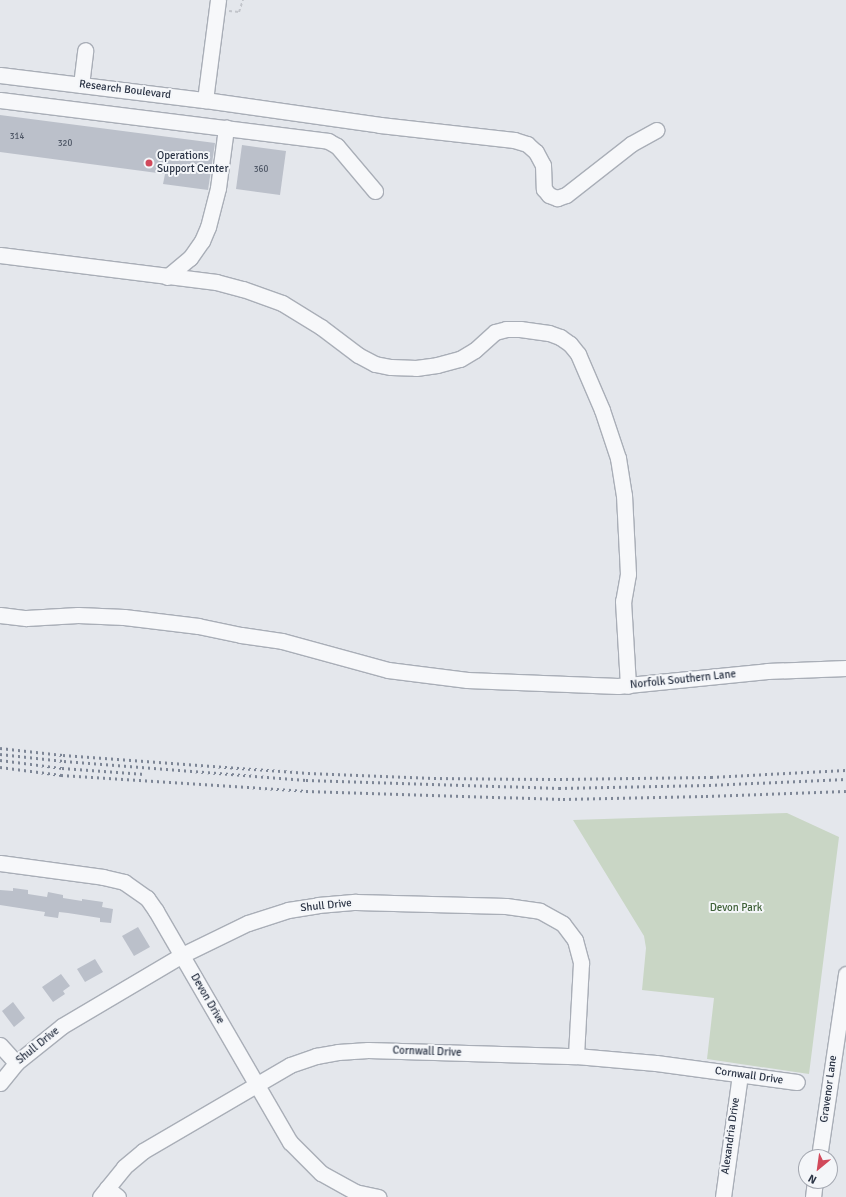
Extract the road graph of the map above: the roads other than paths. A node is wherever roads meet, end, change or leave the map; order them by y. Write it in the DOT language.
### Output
graph roads {
  1 [pos="221,5"];
  2 [pos="85,50"];
  3 [pos="0,75"];
  4 [pos="81,84"];
  5 [pos="0,100"];
  6 [pos="205,100"];
  7 [pos="226,128"];
  8 [pos="656,130"];
  9 [pos="375,191"];
  10 [pos="0,255"];
  11 [pos="167,277"];
  12 [pos="0,615"];
  13 [pos="846,663"];
  14 [pos="846,668"];
  15 [pos="767,671"];
  16 [pos="628,686"];
  17 [pos="0,863"];
  18 [pos="182,955"];
  19 [pos="846,974"];
  20 [pos="0,1045"];
  21 [pos="576,1056"];
  22 [pos="16,1063"];
  23 [pos="740,1074"];
  24 [pos="797,1082"];
  25 [pos="0,1083"];
  26 [pos="256,1085"];
  27 [pos="820,1149"];
  28 [pos="108,1194"];
  29 [pos="378,1197"];
  30 [pos="723,1197"];
  1 -- 6 [label="street"];
  2 -- 4 [label="street"];
  3 -- 4 [label="street, Research Boulevard"];
  4 -- 6 [label="street, Research Boulevard"];
  5 -- 7 [label="street"];
  6 -- 8 [label="street, Research Boulevard"];
  7 -- 9 [label="street"];
  7 -- 11 [label="street"];
  10 -- 11 [label="street"];
  11 -- 16 [label="street"];
  12 -- 16 [label="street, Norfolk Southern Lane"];
  13 -- 15 [label="street"];
  14 -- 15 [label="street, Norfolk Southern Lane"];
  15 -- 16 [label="street, Norfolk Southern Lane"];
  17 -- 18 [label="street, Devon Drive"];
  18 -- 21 [label="street, Shull Drive"];
  18 -- 22 [label="street, Shull Drive"];
  18 -- 26 [label="street, Devon Drive"];
  19 -- 27 [label="street, Gravenor Lane"];
  20 -- 22 [label="street"];
  21 -- 23 [label="street, Cornwall Drive"];
  21 -- 26 [label="street, Cornwall Drive"];
  22 -- 25 [label="street, Shull Drive"];
  23 -- 24 [label="street, Cornwall Drive"];
  23 -- 30 [label="street, Alexandria Drive"];
  26 -- 28 [label="street, Cornwall Drive"];
  26 -- 29 [label="street, Devon Drive"];
}
